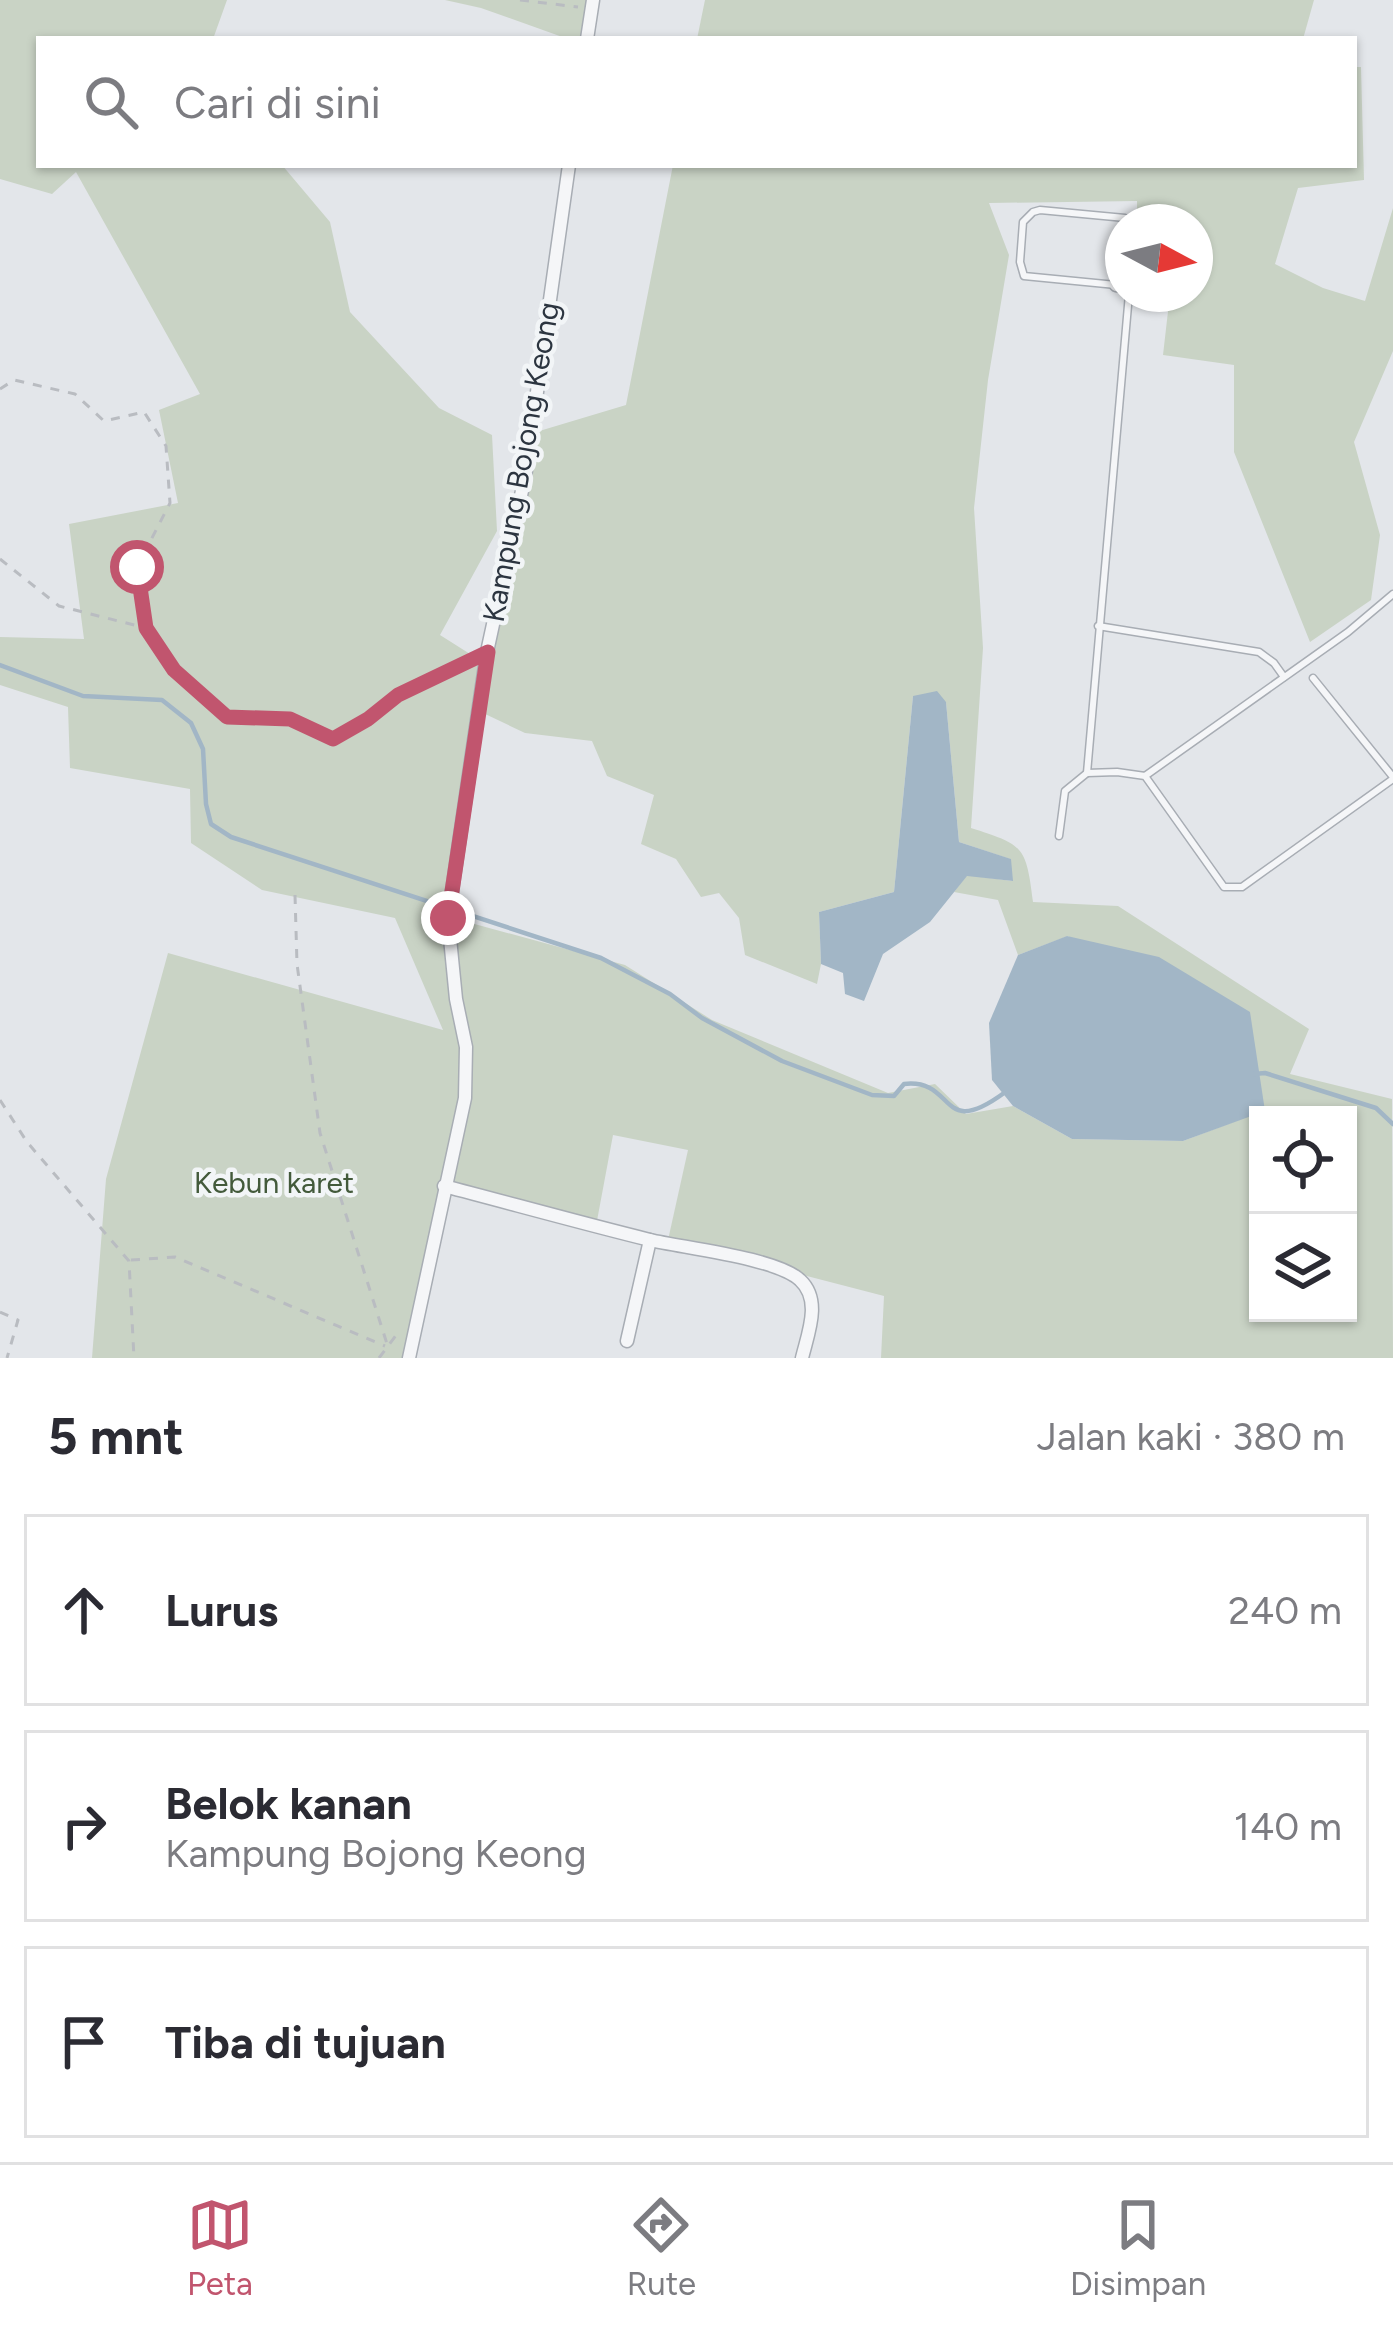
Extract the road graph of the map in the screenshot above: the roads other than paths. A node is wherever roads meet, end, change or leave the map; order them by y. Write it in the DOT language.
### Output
graph roads {
  1 [pos="592,4"];
  2 [pos="587,36"];
  3 [pos="569,168"];
  4 [pos="1105,216"];
  5 [pos="1105,284"];
  6 [pos="1127,312"];
  7 [pos="1393,594"];
  8 [pos="1098,626"];
  9 [pos="1284,677"];
  10 [pos="1313,678"];
  11 [pos="1087,773"];
  12 [pos="1145,776"];
  13 [pos="1393,778"];
  14 [pos="1059,836"];
  15 [pos="444,1186"];
  16 [pos="650,1240"];
  17 [pos="627,1341"];
  18 [pos="409,1358"];
  19 [pos="802,1358"];
  1 -- 2 [label="street"];
  3 -- 15 [label="street, Kampung Bojong Keong"];
  4 -- 5 [label="lane"];
  6 -- 8 [label="lane"];
  7 -- 9 [label="lane"];
  8 -- 9 [label="lane"];
  8 -- 11 [label="lane"];
  9 -- 12 [label="lane"];
  10 -- 13 [label="lane"];
  11 -- 12 [label="lane"];
  11 -- 14 [label="lane"];
  12 -- 13 [label="lane"];
  15 -- 16 [label="street"];
  15 -- 18 [label="street, Kampung Bojong Keong"];
  16 -- 17 [label="street"];
  16 -- 19 [label="street"];
}
